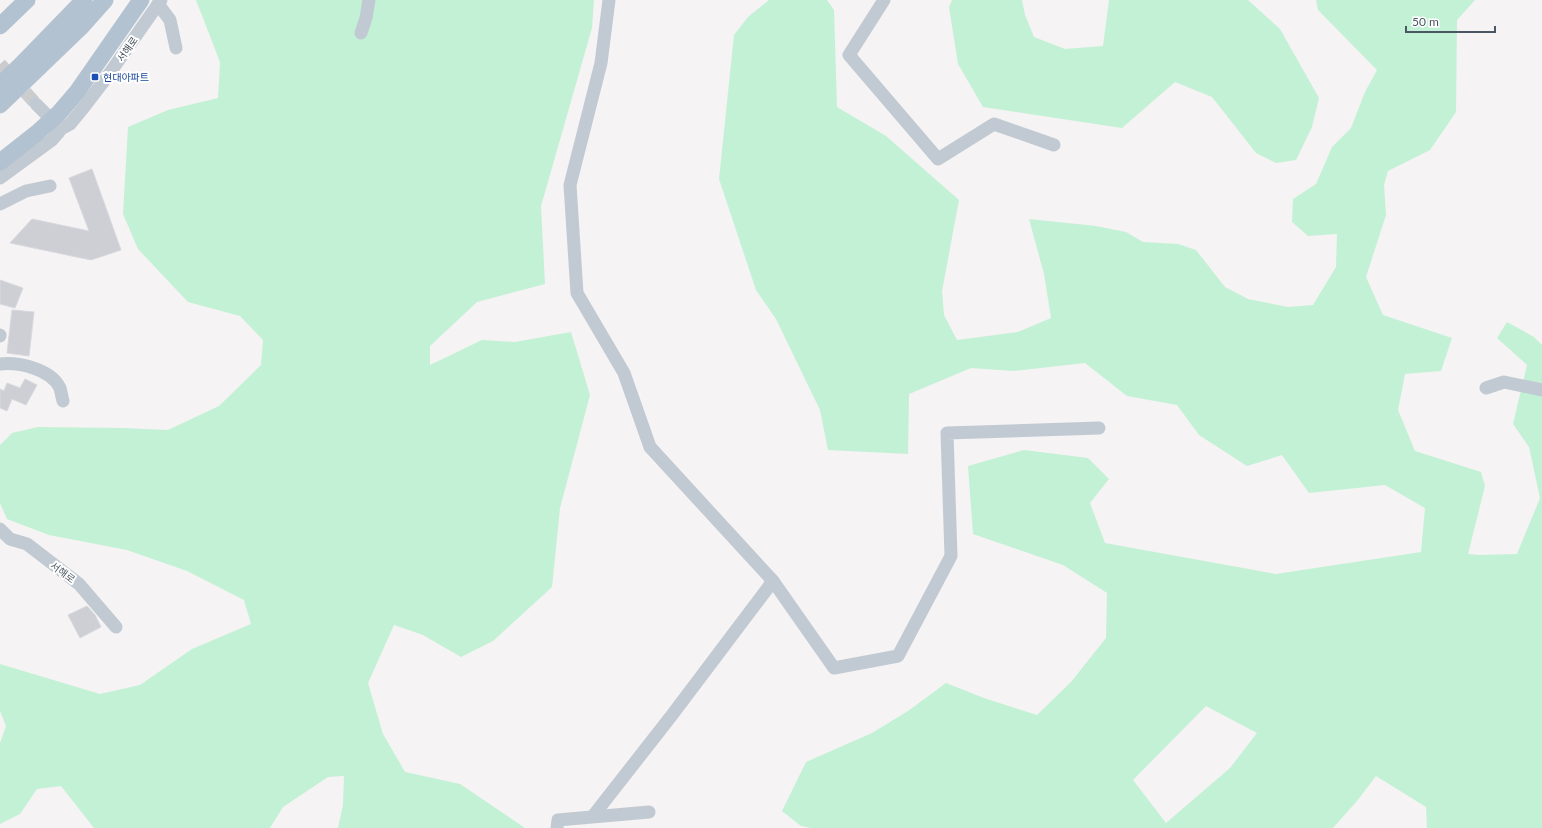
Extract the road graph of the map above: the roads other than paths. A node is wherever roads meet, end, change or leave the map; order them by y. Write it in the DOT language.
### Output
graph roads {
  1 [pos="27,0"];
  2 [pos="84,0"];
  3 [pos="104,0"];
  4 [pos="141,0"];
  5 [pos="369,0"];
  6 [pos="610,0"];
  7 [pos="884,0"];
  8 [pos="159,2"];
  9 [pos="0,26"];
  10 [pos="361,33"];
  11 [pos="176,48"];
  12 [pos="0,85"];
  13 [pos="36,104"];
  14 [pos="0,105"];
  15 [pos="55,125"];
  16 [pos="1054,145"];
  17 [pos="0,162"];
  18 [pos="0,178"];
  19 [pos="50,186"];
  20 [pos="0,204"];
  21 [pos="0,364"];
  22 [pos="1486,388"];
  23 [pos="1542,390"];
  24 [pos="63,401"];
  25 [pos="1099,428"];
  26 [pos="0,529"];
  27 [pos="772,581"];
  28 [pos="116,627"];
  29 [pos="649,812"];
  30 [pos="593,816"];
  31 [pos="557,828"];
  1 -- 9 [label="main road"];
  2 -- 12 [label="main road"];
  3 -- 14 [label="main road"];
  4 -- 15 [label="main road"];
  5 -- 10 [label="street"];
  6 -- 27 [label="street"];
  7 -- 16 [label="street"];
  8 -- 11 [label="street"];
  8 -- 15 [label="street, 서해로"];
  13 -- 15 [label="street"];
  15 -- 17 [label="main road"];
  15 -- 18 [label="street, 서해로"];
  19 -- 20 [label="street"];
  21 -- 24 [label="street"];
  22 -- 23 [label="street"];
  25 -- 27 [label="street"];
  26 -- 28 [label="street, 서해로"];
  27 -- 30 [label="street"];
  29 -- 30 [label="street"];
  30 -- 31 [label="street"];
}
